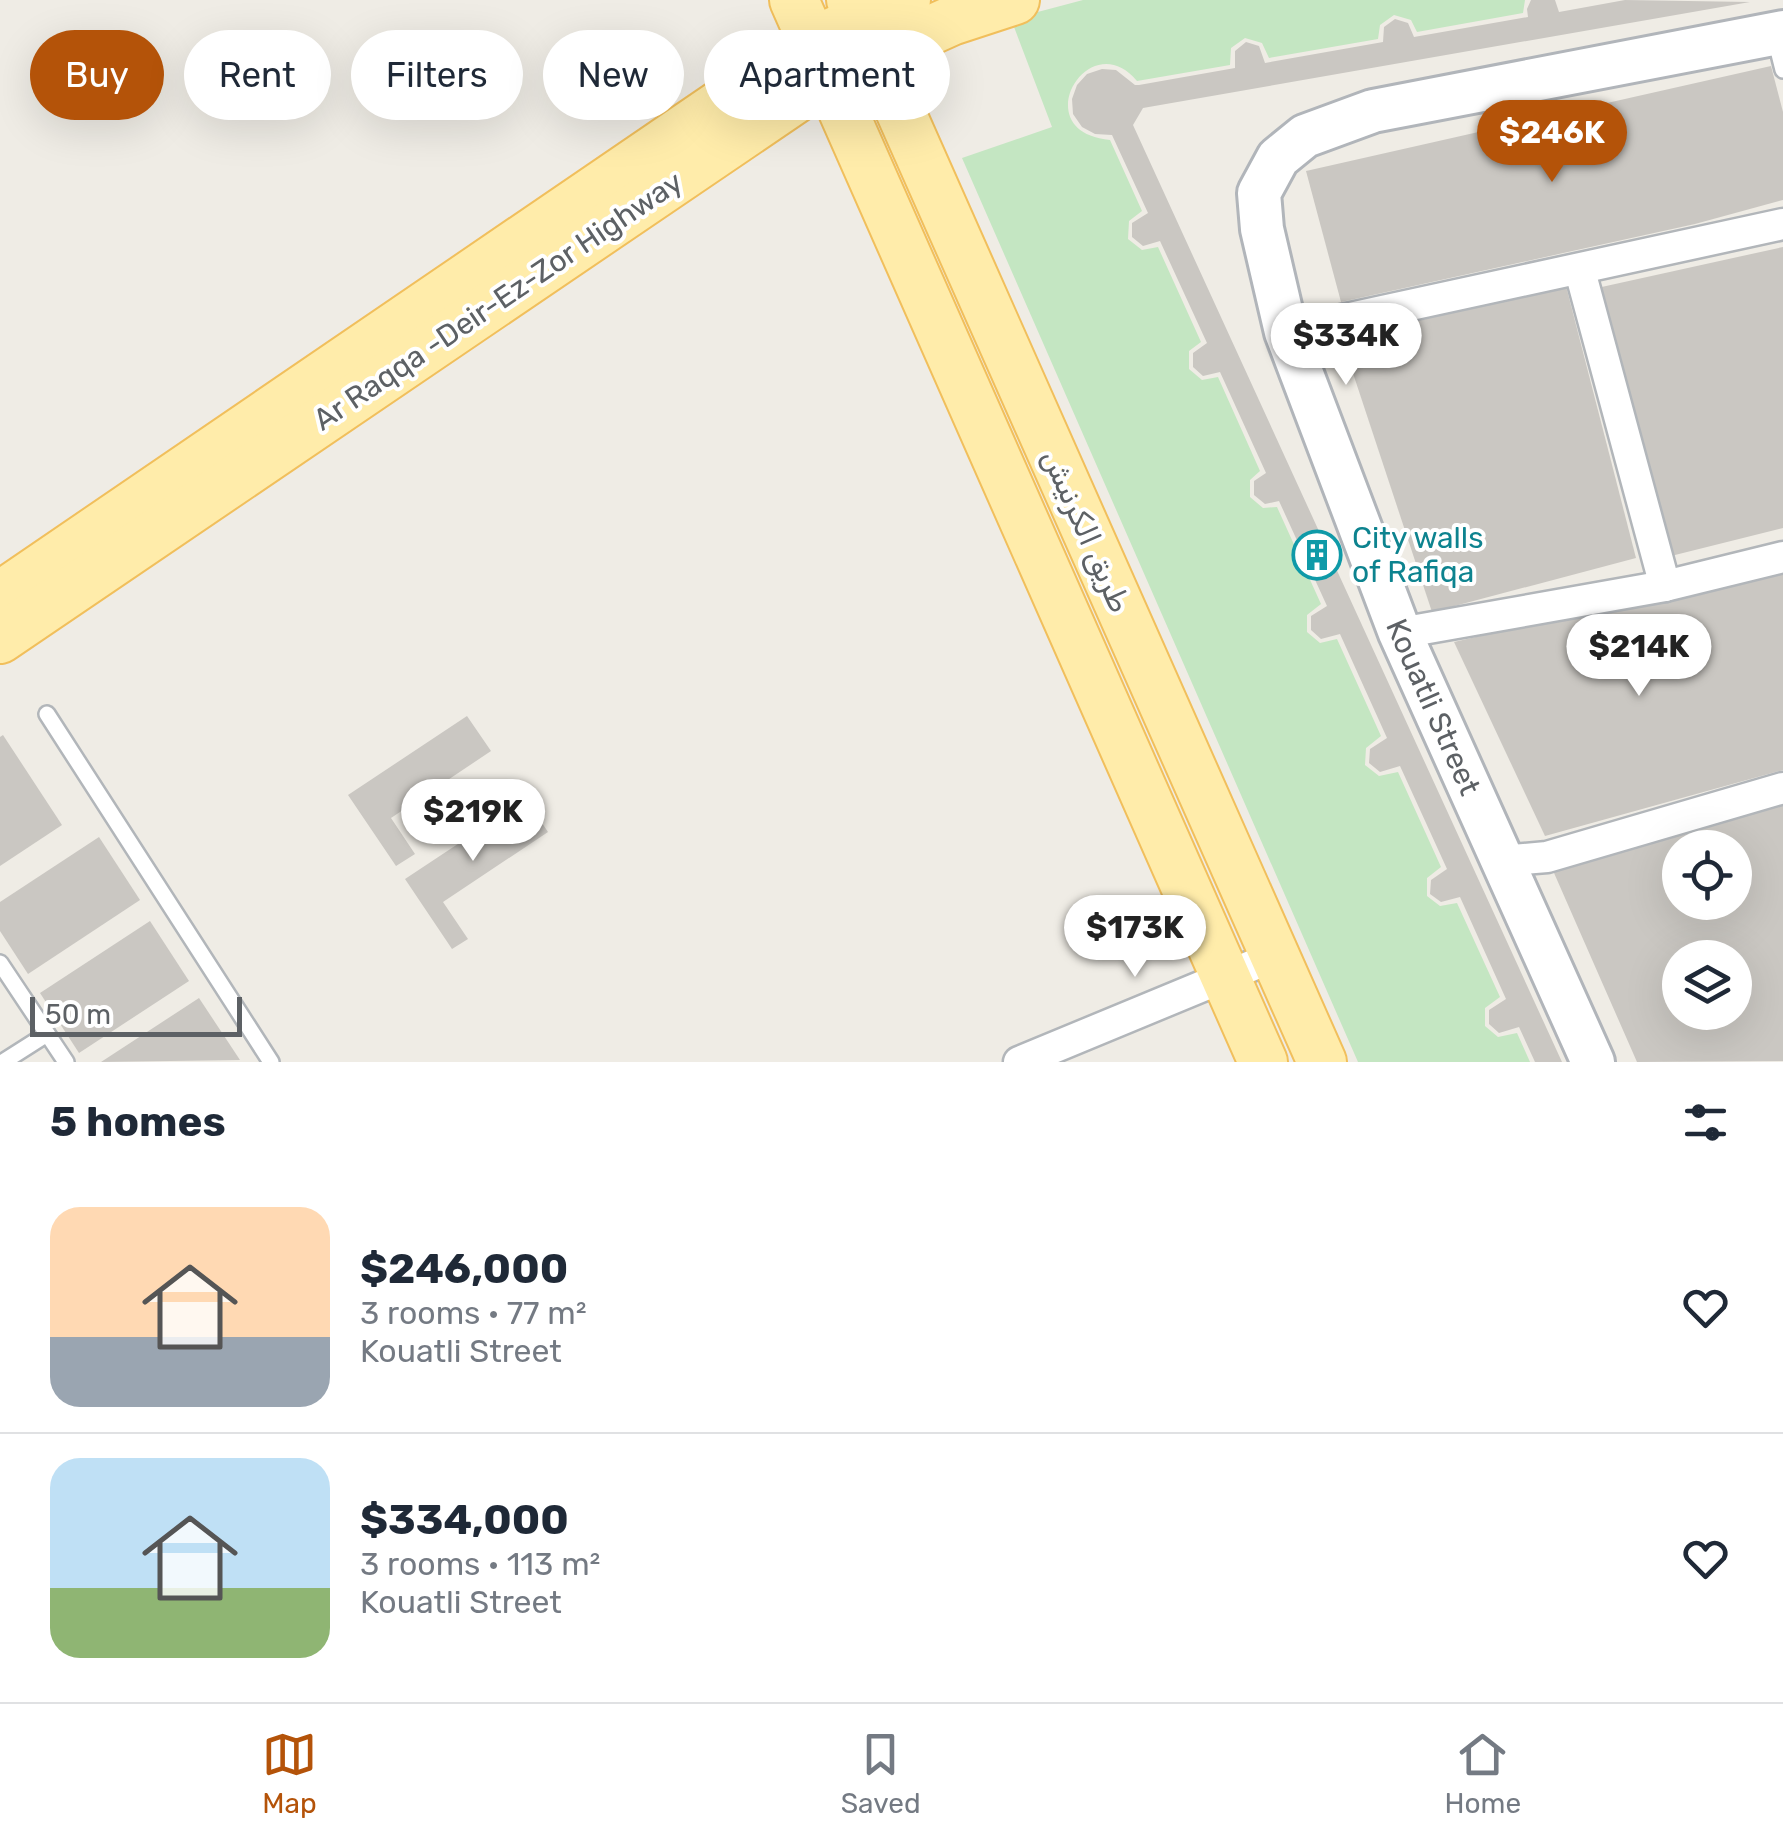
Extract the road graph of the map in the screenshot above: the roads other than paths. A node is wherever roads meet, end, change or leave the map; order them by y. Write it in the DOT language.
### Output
graph roads {
  1 [pos="906,0"];
  2 [pos="1015,0"];
  3 [pos="862,25"];
  4 [pos="1780,46"];
  5 [pos="704,113"];
  6 [pos="704,119"];
  7 [pos="848,120"];
  8 [pos="1783,224"];
  9 [pos="1580,271"];
  10 [pos="1286,332"];
  11 [pos="1783,557"];
  12 [pos="1665,586"];
  13 [pos="0,596"];
  14 [pos="1400,633"];
  15 [pos="0,639"];
  16 [pos="47,714"];
  17 [pos="1783,788"];
  18 [pos="1501,861"];
  19 [pos="1275,956"];
  20 [pos="0,963"];
  21 [pos="1224,975"];
  22 [pos="47,1034"];
  23 [pos="3,1062"];
  24 [pos="66,1062"];
  25 [pos="271,1062"];
  26 [pos="1019,1062"];
  27 [pos="1263,1062"];
  28 [pos="1322,1062"];
  29 [pos="1593,1062"];
  1 -- 3 [label="main road, Ar Raqqa -Deir-Ez-Zor Highway"];
  2 -- 3 [label="main road, Ar Raqqa -Deir-Ez-Zor Highway"];
  3 -- 19 [label="main road, طريق الكرنيش"];
  4 -- 10 [label="street, Kouatli Street"];
  5 -- 13 [label="main road, Ar Raqqa -Deir-Ez-Zor Highway"];
  6 -- 15 [label="main road, Ar Raqqa -Deir-Ez-Zor Highway"];
  7 -- 21 [label="main road, طريق الكرنيش"];
  8 -- 9 [label="street"];
  9 -- 10 [label="street"];
  9 -- 12 [label="street"];
  10 -- 14 [label="street, Kouatli Street"];
  11 -- 12 [label="street"];
  12 -- 14 [label="street"];
  14 -- 18 [label="street, Kouatli Street"];
  16 -- 25 [label="lane"];
  17 -- 18 [label="street"];
  18 -- 29 [label="street, Kouatli Street"];
  19 -- 21 [label="street"];
  19 -- 28 [label="main road, طريق الكرنيش"];
  20 -- 22 [label="lane"];
  21 -- 26 [label="street"];
  21 -- 27 [label="main road, طريق الكرنيش"];
  22 -- 23 [label="lane"];
  22 -- 24 [label="lane"];
}
